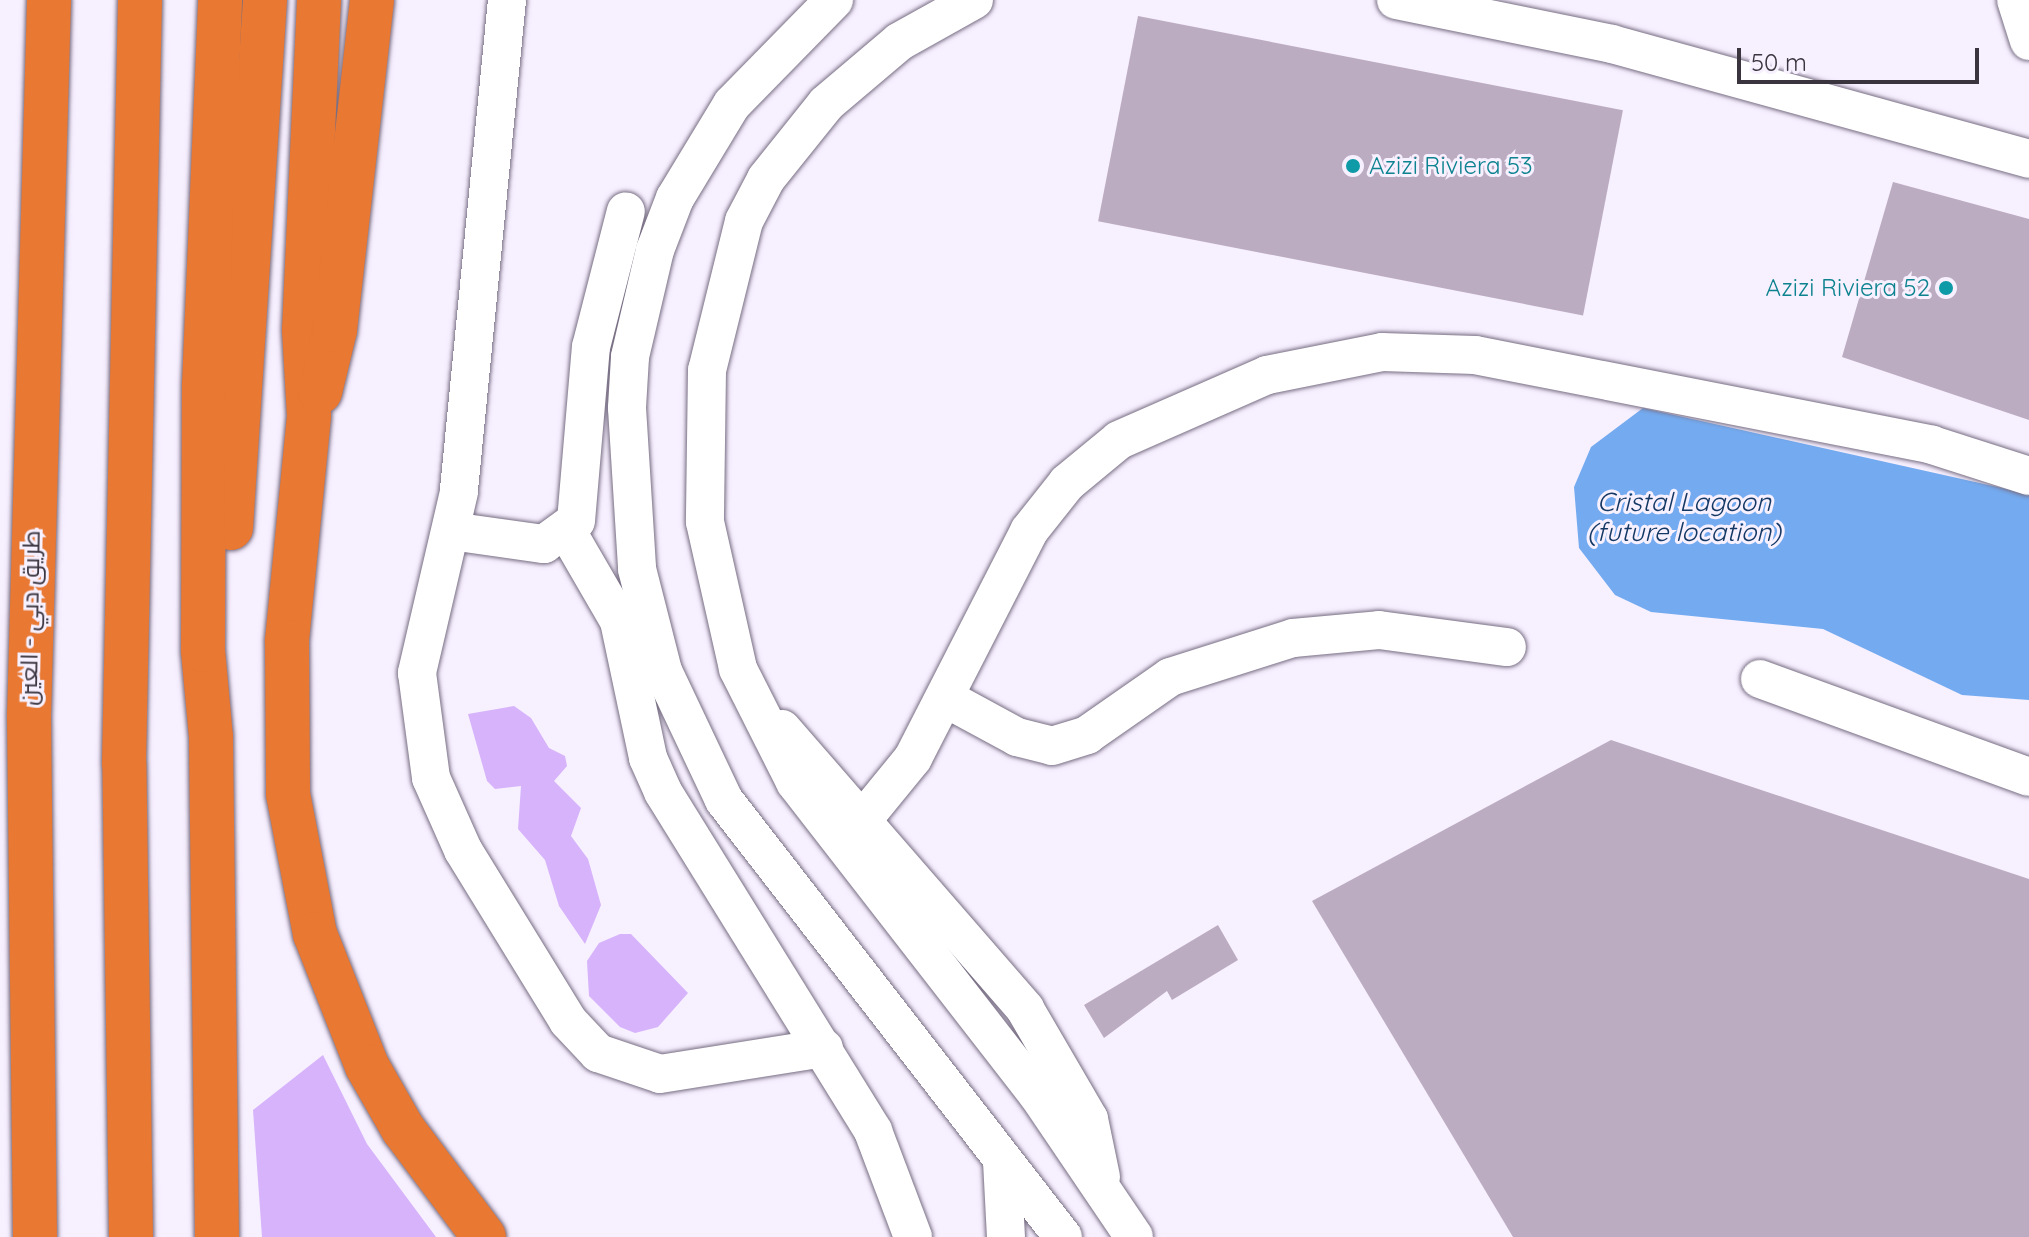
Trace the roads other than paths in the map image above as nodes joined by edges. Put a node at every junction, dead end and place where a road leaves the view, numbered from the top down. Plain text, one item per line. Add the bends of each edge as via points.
1 (49, 0) edge
2 (140, 0) edge
3 (220, 0) edge
4 (265, 0) edge
5 (319, 0) edge
6 (372, 0) edge
7 (507, 0) edge
8 (834, 0) edge
9 (974, 0) edge
10 (1396, 0) edge
11 (2016, 0) edge
12 (2029, 41) edge
13 (2029, 159) edge
14 (626, 211) dead end
15 (309, 416) junction
16 (2029, 476) edge
17 (451, 531) junction
18 (568, 533) junction
19 (1507, 647) dead end
20 (1760, 679) dead end
21 (947, 699) junction
22 (754, 708) junction
23 (211, 737) junction
24 (2029, 777) edge
25 (860, 823) junction
26 (923, 900) junction
27 (932, 959) junction
28 (824, 1048) junction
29 (1001, 1159) junction
30 (1101, 1188) junction
31 (35, 1237) edge
32 (131, 1237) edge
33 (217, 1237) edge
34 (484, 1237) edge
35 (913, 1237) edge
36 (1006, 1237) edge
37 (1063, 1237) edge
38 (1134, 1237) edge

1 - 31 highway, طريق دبي - العين via 29,716
2 - 32 highway via 125,717
3 - 23 highway via 204,385 203,650
4 - 23 highway via 224,689
5 - 15 highway via 304,330
6 - 15 highway via 332,352
7 - 17 street
8 - 29 street via 732,104 675,198 655,250 628,396 637,569 663,671 724,800
9 - 22 street via 899,42 826,104 766,179 728,270 707,370 702,471 713,573
10 - 13 street via 1612,44
11 - 12 street
14 - 18 street via 591,347 579,508
15 - 34 highway via 284,723 299,865 315,934 367,1066 403,1129
16 - 21 street via 1932,445 1475,355 1382,352 1324,361 1212,395 1089,462 1029,531
17 - 18 street via 544,544
17 - 28 street via 420,639 422,740 445,815 568,1021 598,1053 660,1074
18 - 28 street via 619,621 648,758 663,792
19 - 21 street via 1393,631 1293,638 1170,677 1087,735 1052,746 1017,737
20 - 24 street
21 - 25 street via 898,782
22 - 25 street via 795,740
22 - 27 street via 816,812
23 - 33 highway
25 - 26 street
26 - 27 street
26 - 30 street via 998,976 1053,1050 1089,1119
27 - 30 street
28 - 35 street via 888,1160
29 - 36 street via 1010,1200
29 - 37 street
30 - 38 street

